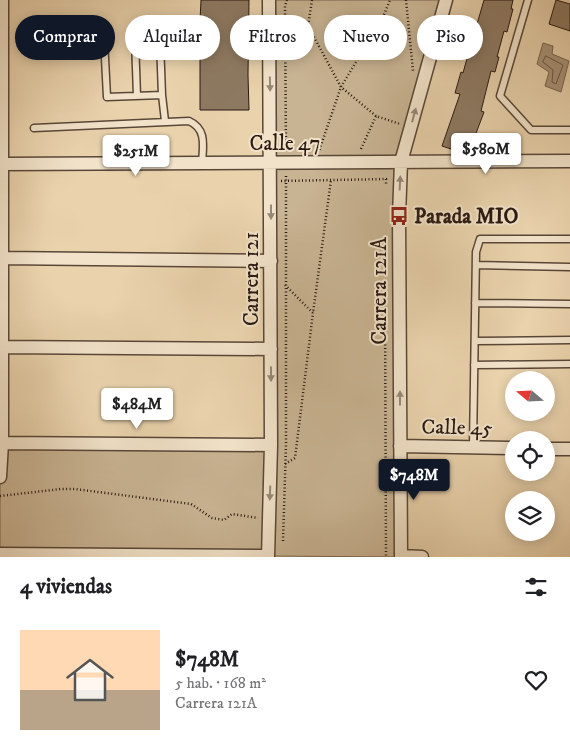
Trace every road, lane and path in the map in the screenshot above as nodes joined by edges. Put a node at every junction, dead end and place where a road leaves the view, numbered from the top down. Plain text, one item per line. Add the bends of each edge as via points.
1 (2, 0) edge
2 (270, 0) edge
3 (287, 0) edge
4 (312, 0) edge
5 (390, 0) edge
6 (406, 0) edge
7 (446, 0) edge
8 (528, 0) edge
9 (105, 60) edge
10 (136, 60) edge
11 (161, 60) edge
12 (414, 79) dead end
13 (341, 87) junction
14 (162, 95) junction
15 (137, 96) junction
16 (376, 116) junction
17 (165, 121) junction
18 (405, 126) dead end
19 (34, 128) dead end
20 (570, 130) edge
21 (318, 155) dead end
22 (358, 155) dead end
23 (570, 161) edge
24 (402, 162) junction
25 (202, 163) junction
26 (271, 163) junction
27 (286, 163) junction
28 (1, 164) edge
29 (331, 180) junction
30 (279, 181) dead end
31 (286, 181) junction
32 (386, 189) dead end
33 (570, 239) edge
34 (2, 258) junction
35 (270, 261) junction
36 (476, 265) junction
37 (570, 267) edge
38 (279, 278) dead end
39 (286, 285) junction
40 (385, 297) dead end
41 (475, 303) junction
42 (570, 304) edge
43 (313, 313) junction
44 (570, 340) edge
45 (475, 341) junction
46 (2, 347) junction
47 (271, 349) junction
48 (570, 364) edge
49 (474, 365) junction
50 (2, 444) junction
51 (271, 445) junction
52 (400, 446) junction
53 (472, 447) junction
54 (505, 448) edge
55 (555, 448) edge
56 (570, 449) edge
57 (286, 463) junction
58 (280, 466) dead end
59 (0, 477) edge
60 (0, 496) edge
61 (269, 519) junction
62 (282, 548) dead end
63 (0, 554) edge
64 (81, 556) edge
65 (175, 556) edge
66 (268, 557) edge
67 (386, 557) edge
68 (401, 557) edge
69 (422, 557) edge

1 - 28 street
2 -> 26 street, Carrera 121
3 - 27 path
4 - 13 path via 308,26
5 - 13 path
6 - 12 path
24 -> 7 street, Carrera 121A
8 - 20 lane via 500,96 531,130
9 - 15 lane via 106,97
10 - 15 lane
11 - 14 lane
13 - 16 path
13 - 21 path
14 - 15 lane
14 - 17 lane
16 - 18 path
16 - 22 path
17 - 19 lane
17 - 25 lane via 197,124 201,130
23 - 24 street, Calle 47
24 - 27 street, Calle 47
52 -> 24 street, Carrera 121A via 398,216
25 - 26 street, Calle 47
25 - 28 street, Calle 47
26 - 27 street, Calle 47
26 -> 35 street, Carrera 121
27 - 31 path
28 - 34 street
29 - 31 path
29 - 32 path via 386,179
29 - 43 path
30 - 31 path
31 - 39 path
33 - 36 lane via 480,239
34 - 35 street
34 - 46 street
35 - 47 street, Carrera 121
36 - 37 lane
36 - 41 lane
38 - 39 path
39 - 43 path
39 - 57 path
40 - 67 path
41 - 42 lane
41 - 45 lane
43 - 57 path via 295,458
44 - 45 lane
45 - 49 lane
46 - 47 street
46 - 50 street
47 -> 51 street, Carrera 121
48 - 49 lane
49 - 53 lane
50 - 51 street
50 - 59 street
51 -> 61 street, Carrera 121
52 - 53 street, Calle 45
52 - 68 street, Carrera 121A
53 - 54 street, Calle 45
55 - 56 street
57 - 58 path
57 - 62 path
60 - 61 path via 75,489 191,504 212,518 224,520 232,514
61 - 66 street, Carrera 121
63 - 64 street
64 - 65 street
65 - 66 street
68 - 69 street

